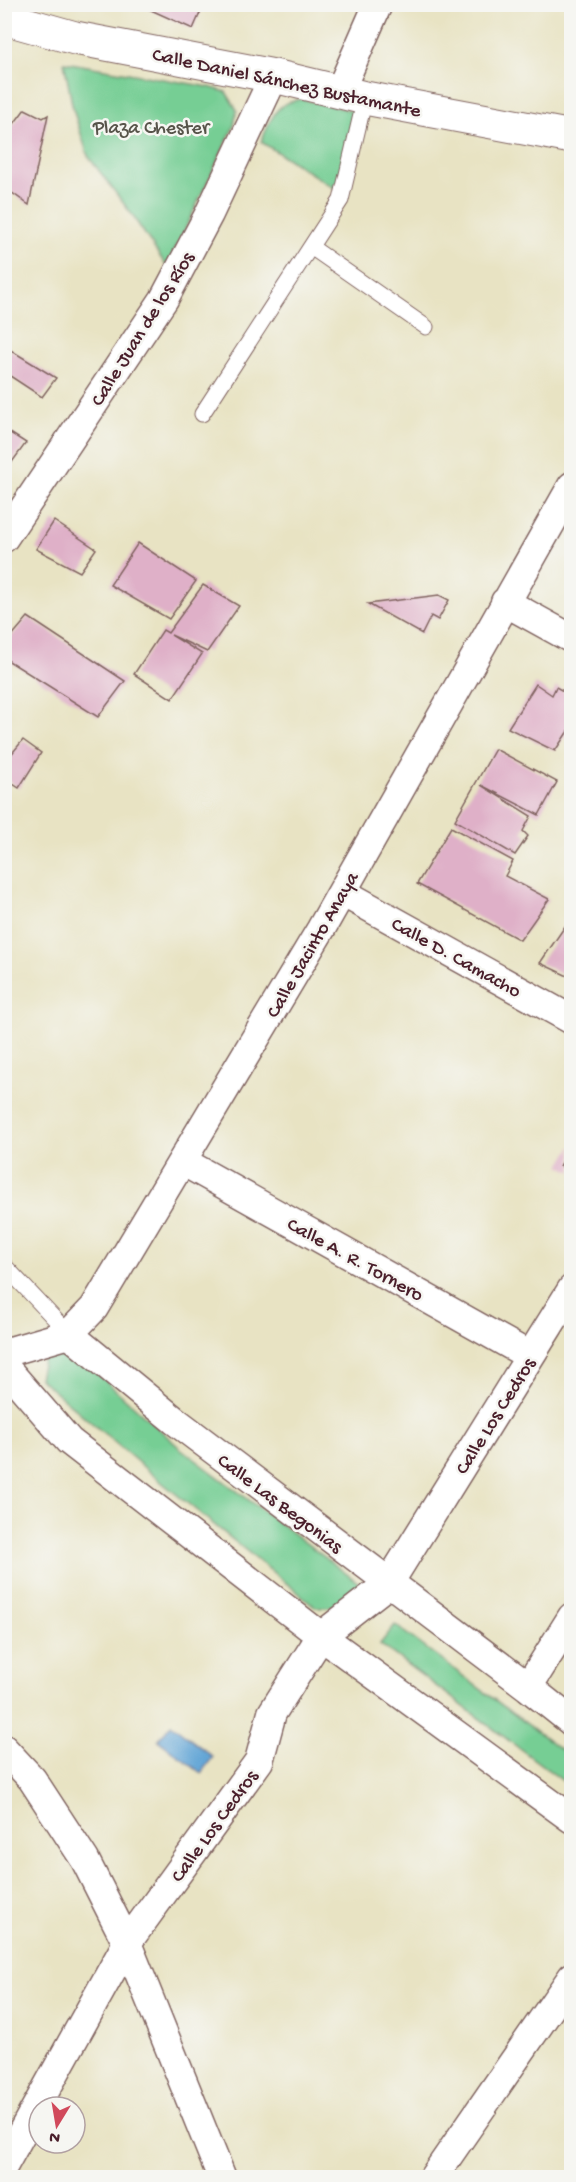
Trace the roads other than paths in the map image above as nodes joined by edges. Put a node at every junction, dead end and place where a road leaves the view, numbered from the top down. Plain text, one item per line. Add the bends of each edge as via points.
1 (378, 4) edge
2 (4, 18) edge
3 (274, 76) junction
4 (352, 96) junction
5 (572, 137) edge
6 (311, 247) junction
7 (426, 327) dead end
8 (202, 414) dead end
9 (572, 486) edge
10 (4, 538) edge
11 (505, 602) junction
12 (572, 639) edge
13 (342, 892) junction
14 (572, 1020) edge
15 (182, 1161) junction
16 (4, 1265) edge
17 (572, 1289) edge
18 (69, 1334) junction
19 (4, 1353) edge
20 (531, 1356) junction
21 (4, 1366) edge
22 (389, 1583) junction
23 (572, 1617) edge
24 (321, 1636) junction
25 (528, 1687) junction
26 (572, 1722) edge
27 (4, 1749) edge
28 (572, 1819) edge
29 (127, 1943) junction
30 (572, 1977) edge
31 (4, 2165) edge
32 (222, 2178) edge
33 (433, 2178) edge

1 - 4 street
2 - 3 street, Calle Daniel Sánchez Bustamante via 75,38
3 - 4 street, Calle Daniel Sánchez Bustamante
3 - 10 street, Calle Juan de los Ríos via 164,299
4 - 5 street, Calle Daniel Sánchez Bustamante
4 - 6 lane via 341,200
6 - 7 lane
6 - 8 lane
9 - 11 street, Calle Jacinto Anaya
11 - 12 street
11 - 13 street, Calle Jacinto Anaya
13 - 14 street, Calle D. Camacho
13 - 15 street, Calle Jacinto Anaya
15 - 18 street, Calle Jacinto Anaya via 94,1308
15 - 20 street, Calle A. R. Tornero
16 - 18 lane, Calle Las Begonias
17 - 20 street, Calle Los Cedros
18 - 19 street, Calle Jacinto Anaya
18 - 22 street, Calle Las Begonias via 174,1420
20 - 22 street, Calle Los Cedros
21 - 24 street via 69,1441
22 - 24 street, Calle Los Cedros
22 - 25 street, Calle Las Begonias
23 - 25 street
24 - 28 street
24 - 29 street, Calle Los Cedros via 272,1713 259,1761
25 - 26 street, Calle Las Begonias
27 - 29 street via 32,1779 85,1860
29 - 31 street, Calle Los Cedros
29 - 32 street
30 - 33 street

